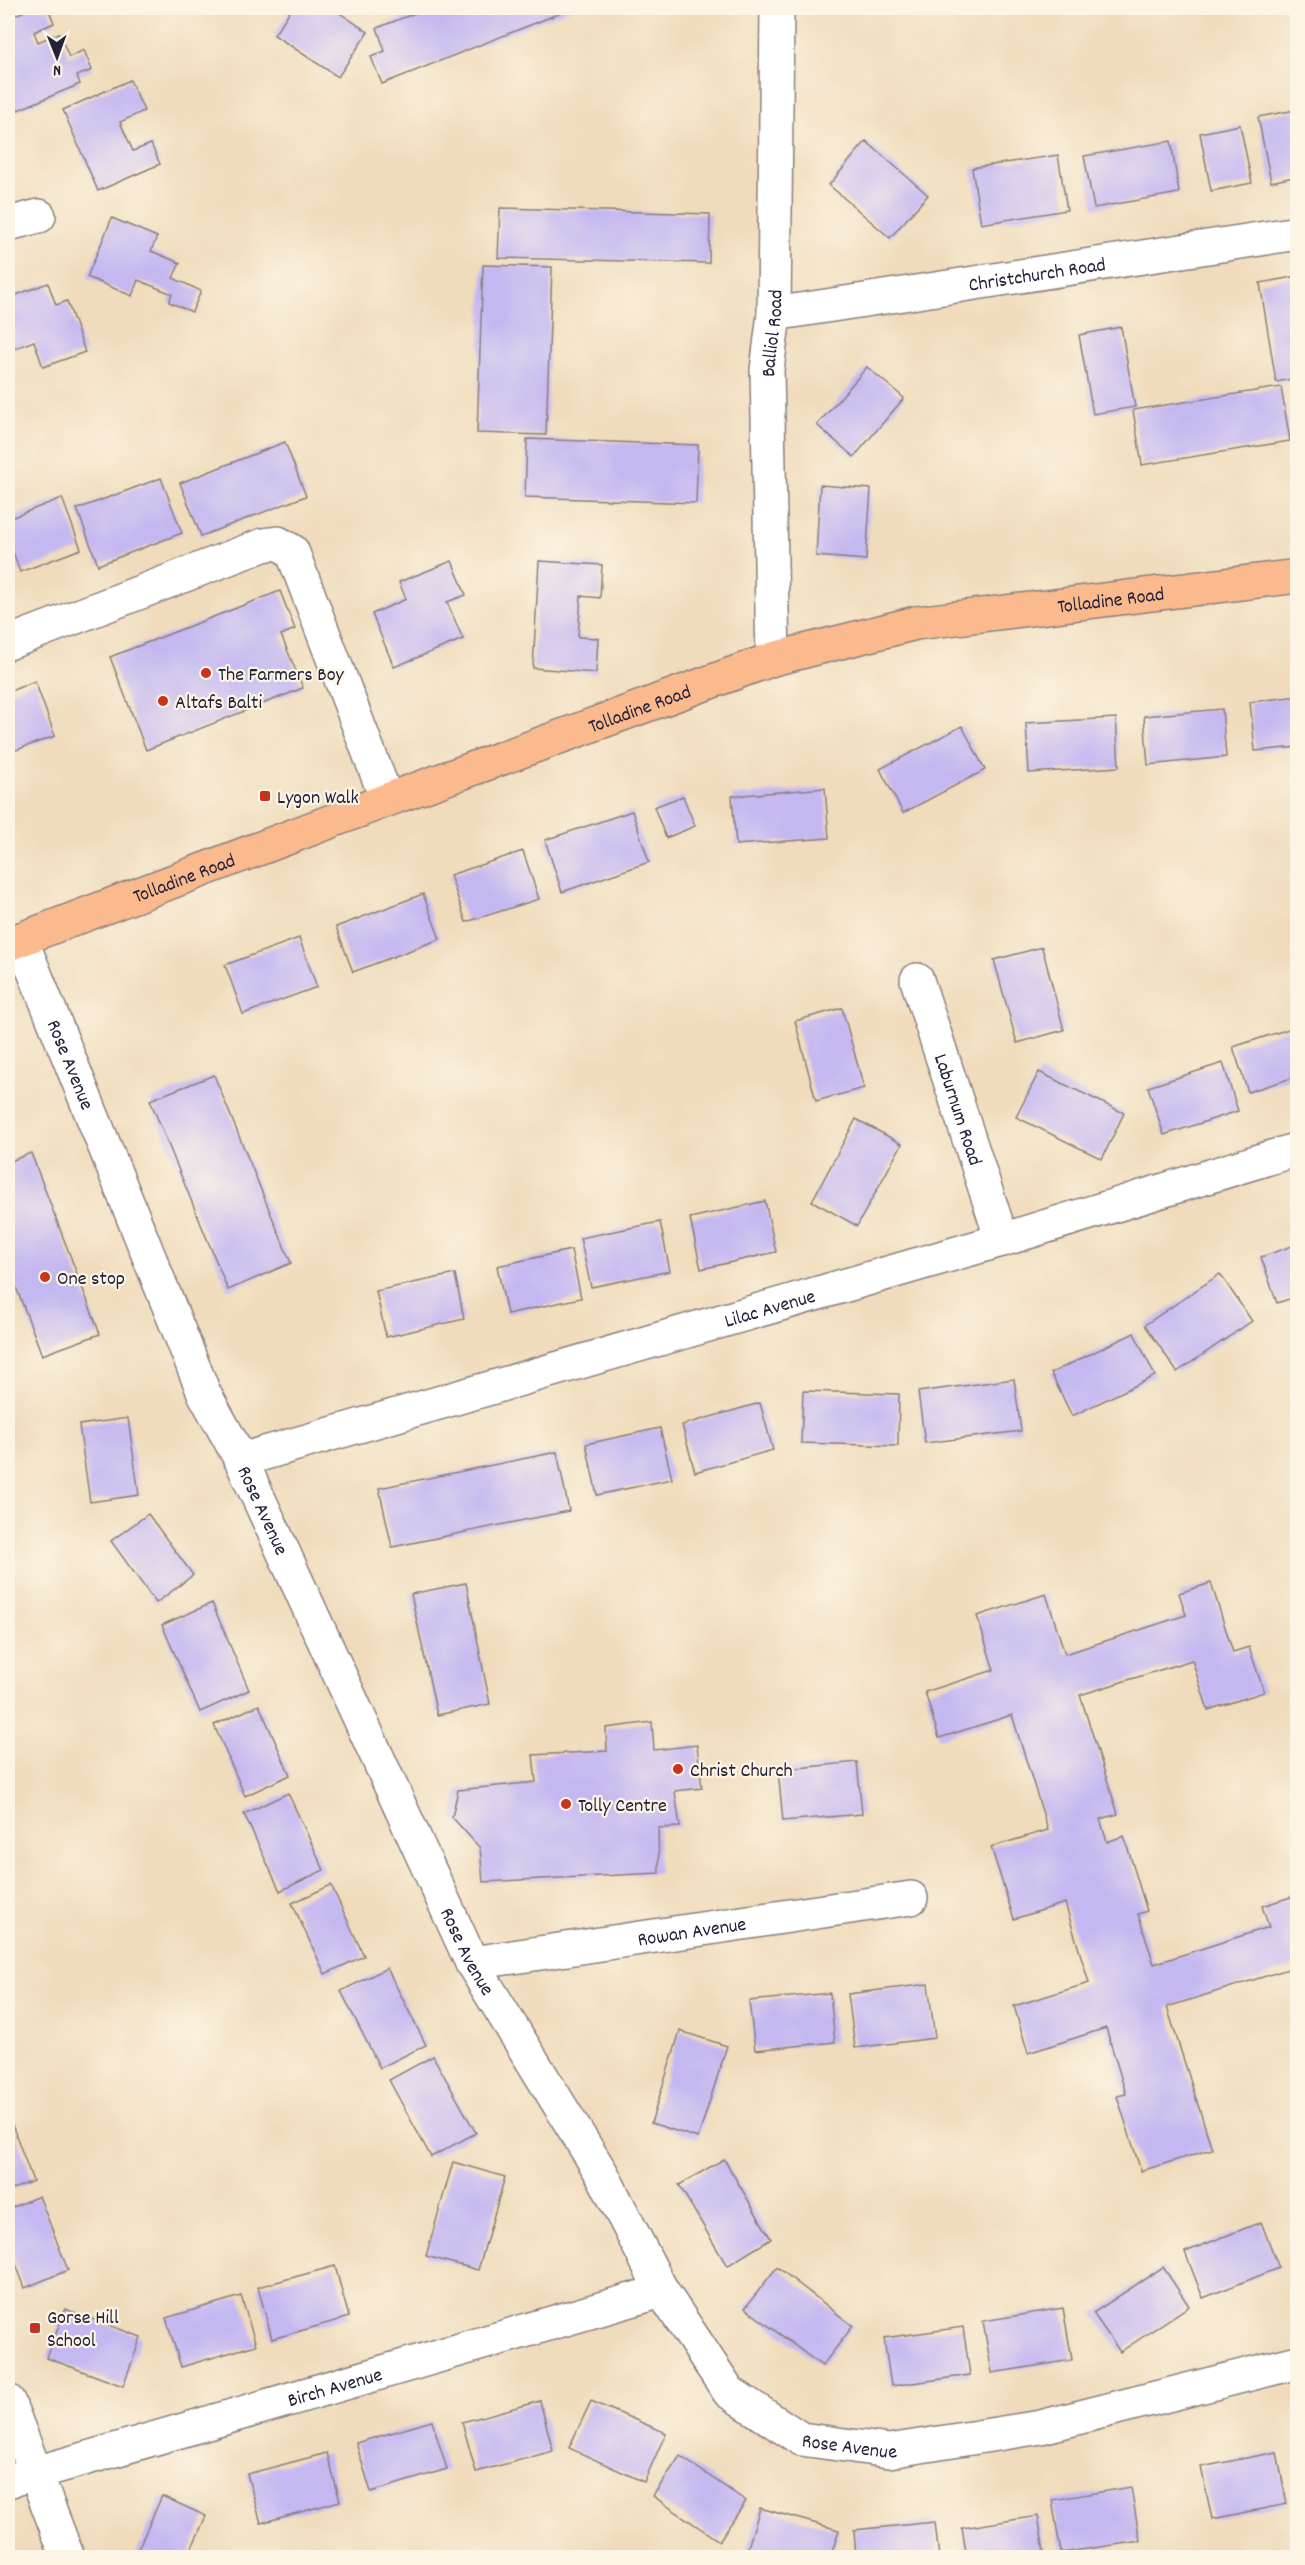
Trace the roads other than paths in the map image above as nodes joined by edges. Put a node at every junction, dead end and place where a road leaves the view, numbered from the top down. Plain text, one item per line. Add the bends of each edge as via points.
1 (777, 8) edge
2 (39, 216) dead end
3 (8, 224) edge
4 (1298, 233) edge
5 (774, 314) junction
6 (1298, 576) edge
7 (8, 643) edge
8 (773, 659) junction
9 (387, 800) junction
10 (14, 941) edge
11 (917, 980) dead end
12 (1298, 1149) edge
13 (1002, 1240) junction
14 (241, 1460) junction
15 (911, 1898) dead end
16 (472, 1963) junction
17 (662, 2291) junction
18 (1298, 2362) edge
19 (8, 2401) edge
20 (21, 2476) edge
21 (68, 2558) edge

1 - 5 street, Balliol Road
2 - 3 street
4 - 5 street, Christchurch Road
5 - 8 street, Balliol Road via 767,370
6 - 8 main road, Tolladine Road via 916,623
7 - 9 street via 262,544 278,543 292,551
8 - 9 main road, Tolladine Road
9 - 10 main road, Tolladine Road
10 - 14 street, Rose Avenue via 204,1393
11 - 13 street, Laburnum Road
12 - 13 street, Lilac Avenue
13 - 14 street, Lilac Avenue
14 - 16 street, Rose Avenue
15 - 16 street, Rowan Avenue
16 - 17 street, Rose Avenue via 602,2174
17 - 18 street, Rose Avenue via 729,2392 801,2439 889,2451 1041,2427
17 - 20 street, Birch Avenue
19 - 20 street
20 - 21 street

